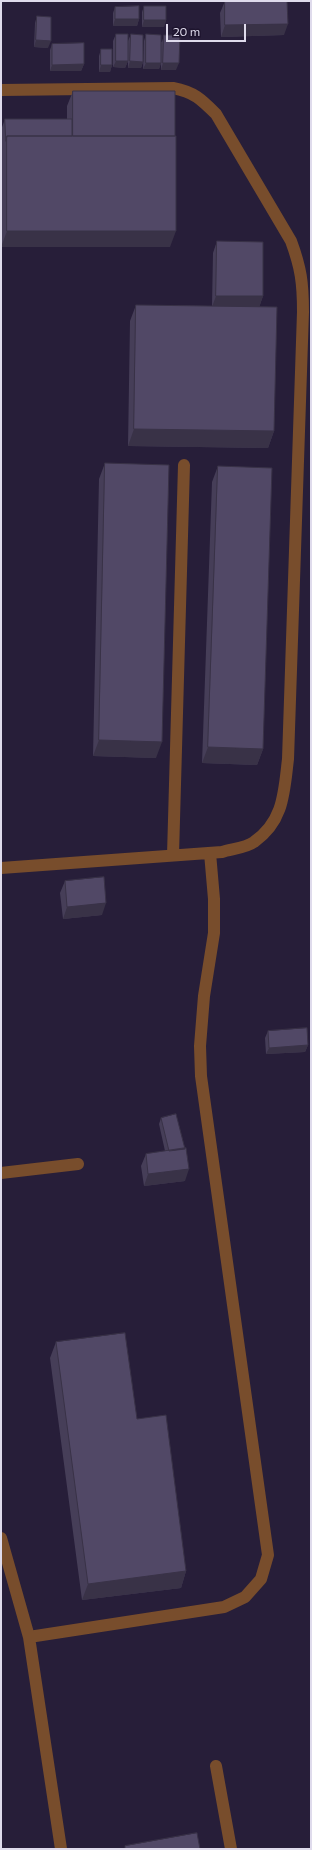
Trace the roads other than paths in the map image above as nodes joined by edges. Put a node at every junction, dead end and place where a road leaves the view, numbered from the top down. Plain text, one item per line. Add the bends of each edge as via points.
1 (1, 90) edge
2 (184, 465) dead end
3 (210, 853) junction
4 (173, 855) junction
5 (1, 868) edge
6 (78, 1164) dead end
7 (1, 1173) edge
8 (1, 1538) edge
9 (29, 1637) junction
10 (216, 1766) dead end
11 (61, 1849) edge
12 (231, 1849) edge

1 - 3 lane via 173,88 188,91 201,98 216,114 291,241 300,263 303,312 288,759 283,802 273,823 254,843
2 - 4 lane
3 - 4 lane
3 - 9 lane via 214,933 204,996 200,1046 201,1076 268,1555 261,1579 244,1597 224,1607
4 - 5 lane
6 - 7 lane
8 - 9 lane
9 - 11 lane
10 - 12 lane

